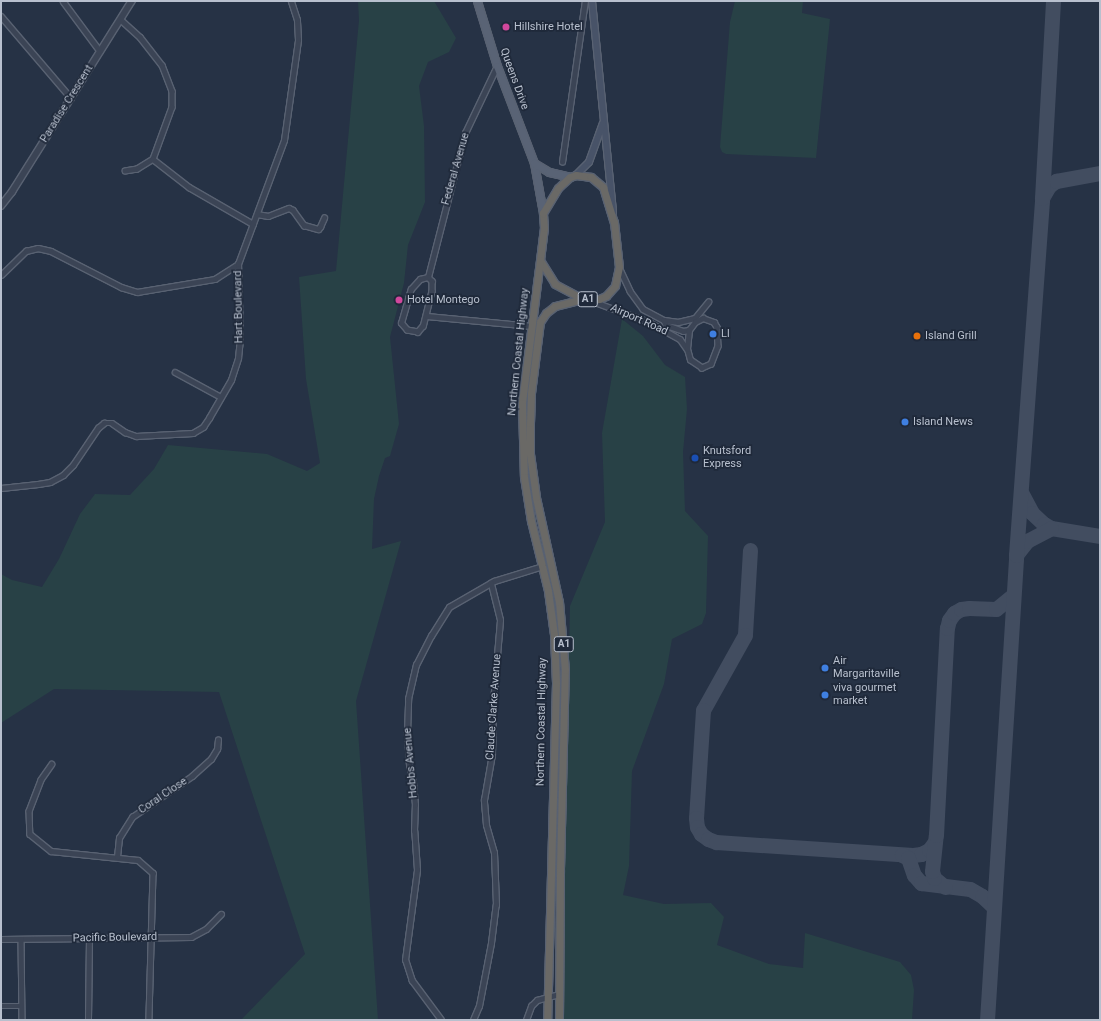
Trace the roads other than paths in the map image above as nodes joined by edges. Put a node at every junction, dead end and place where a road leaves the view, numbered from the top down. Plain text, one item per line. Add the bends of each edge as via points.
1 (62, 1) edge
2 (291, 1) edge
3 (477, 1) edge
4 (585, 1) edge
5 (592, 1) edge
6 (130, 2) edge
7 (1, 16) edge
8 (120, 19) junction
9 (100, 51) junction
10 (497, 66) junction
11 (71, 98) junction
12 (604, 119) junction
13 (153, 159) junction
14 (534, 162) junction
15 (562, 162) dead end
16 (125, 171) dead end
17 (573, 176) junction
18 (1, 206) edge
19 (543, 213) junction
20 (256, 214) junction
21 (324, 218) dead end
22 (614, 222) junction
23 (253, 224) junction
24 (540, 260) junction
25 (238, 264) junction
26 (619, 267) junction
27 (1, 275) edge
28 (428, 277) junction
29 (585, 299) junction
30 (708, 302) dead end
31 (427, 316) junction
32 (664, 320) junction
33 (532, 326) junction
34 (689, 330) junction
35 (687, 349) junction
36 (176, 372) dead end
37 (221, 397) junction
38 (1, 488) edge
39 (543, 566) junction
40 (491, 582) junction
41 (218, 740) dead end
42 (52, 764) dead end
43 (117, 857) junction
44 (221, 914) dead end
45 (151, 937) junction
46 (89, 938) junction
47 (1, 939) edge
48 (21, 939) junction
49 (559, 994) junction
50 (548, 996) junction
51 (1, 1006) edge
52 (22, 1006) junction
53 (22, 1020) edge
54 (88, 1020) edge
55 (149, 1020) edge
56 (441, 1020) edge
57 (473, 1020) edge
58 (526, 1020) edge
59 (547, 1020) edge
60 (558, 1020) edge

1 - 9 street
2 - 20 street, Hart Boulevard via 297,20 298,40 284,140
3 - 10 main road, Queens Drive / A1
4 - 15 street
5 - 12 main road
6 - 8 street, Paradise Crescent
7 - 11 street
8 - 9 street, Paradise Crescent
8 - 13 street via 140,36 162,66 172,91 172,107
9 - 11 street, Paradise Crescent
10 - 14 main road, Queens Drive / A1
10 - 28 street, Federal Avenue via 465,133
11 - 18 street, Paradise Crescent
12 - 17 main road via 589,162
12 - 22 main road
13 - 16 street via 137,170
13 - 23 street via 189,187
14 - 17 main road, A1 via 549,172
14 - 19 main road, Queens Drive / A1
17 - 19 highway via 558,188
17 - 22 highway, A1 via 591,177 603,187
19 - 24 highway, A1
20 - 21 street via 268,216 289,208 304,225 318,229
20 - 23 street, Hart Boulevard
22 - 26 highway, A1
23 - 25 street, Hart Boulevard
24 - 29 highway, A1 via 555,284
24 - 33 highway, Northern Coastal Highway / A1
25 - 27 street via 215,278 137,292 121,287 51,251 38,248 26,251
25 - 37 street, Hart Boulevard via 239,349 235,369
26 - 29 highway, A1 via 615,286 606,296
26 - 32 street, Airport Road via 630,291 643,309
28 - 31 street via 432,282 432,291
28 - 31 street via 420,279 411,289 401,323 407,330 418,332
29 - 35 street, Airport Road via 649,322 680,339
29 - 49 highway, Northern Coastal Highway / A1 via 555,306 540,322 531,393 530,454 536,497 560,602 565,670
30 - 32 street, Airport Road via 695,318 678,322
31 - 33 street
32 - 34 street, Airport Road via 666,325 672,328
33 - 39 highway, Northern Coastal Highway / A1 via 522,403 524,477 531,521
34 - 35 street
34 - 35 street, Airport Road via 700,320 710,319 717,327 718,346 711,364 702,368 690,360
36 - 37 street
37 - 38 street, Hart Boulevard via 210,418 198,431 136,436 112,423 104,423 63,475 50,482
39 - 40 street, Hobbs Avenue
39 - 50 highway, Northern Coastal Highway / A1 via 554,635 556,683
40 - 56 street, Hobbs Avenue via 449,607 416,665 408,699 407,733 415,805 417,870 404,960 412,981
40 - 57 street, Claude Clarke Avenue via 500,620 493,702 492,754 484,800 486,825 494,853 496,905 479,1006
41 - 43 street, Coral Close via 217,749 211,759 192,776 132,816 119,838
42 - 43 street via 41,780 29,811 30,834 51,852
43 - 45 street via 138,860 153,874
44 - 45 street, Pacific Boulevard via 206,929 192,936
45 - 46 street, Pacific Boulevard
45 - 55 street
46 - 48 street, Pacific Boulevard
46 - 54 street
47 - 48 street, Pacific Boulevard
48 - 52 street
49 - 50 street
49 - 60 highway, Northern Coastal Highway / A1
50 - 58 street via 537,1000 531,1006
50 - 59 highway, Northern Coastal Highway / A1
51 - 52 street
52 - 53 street

